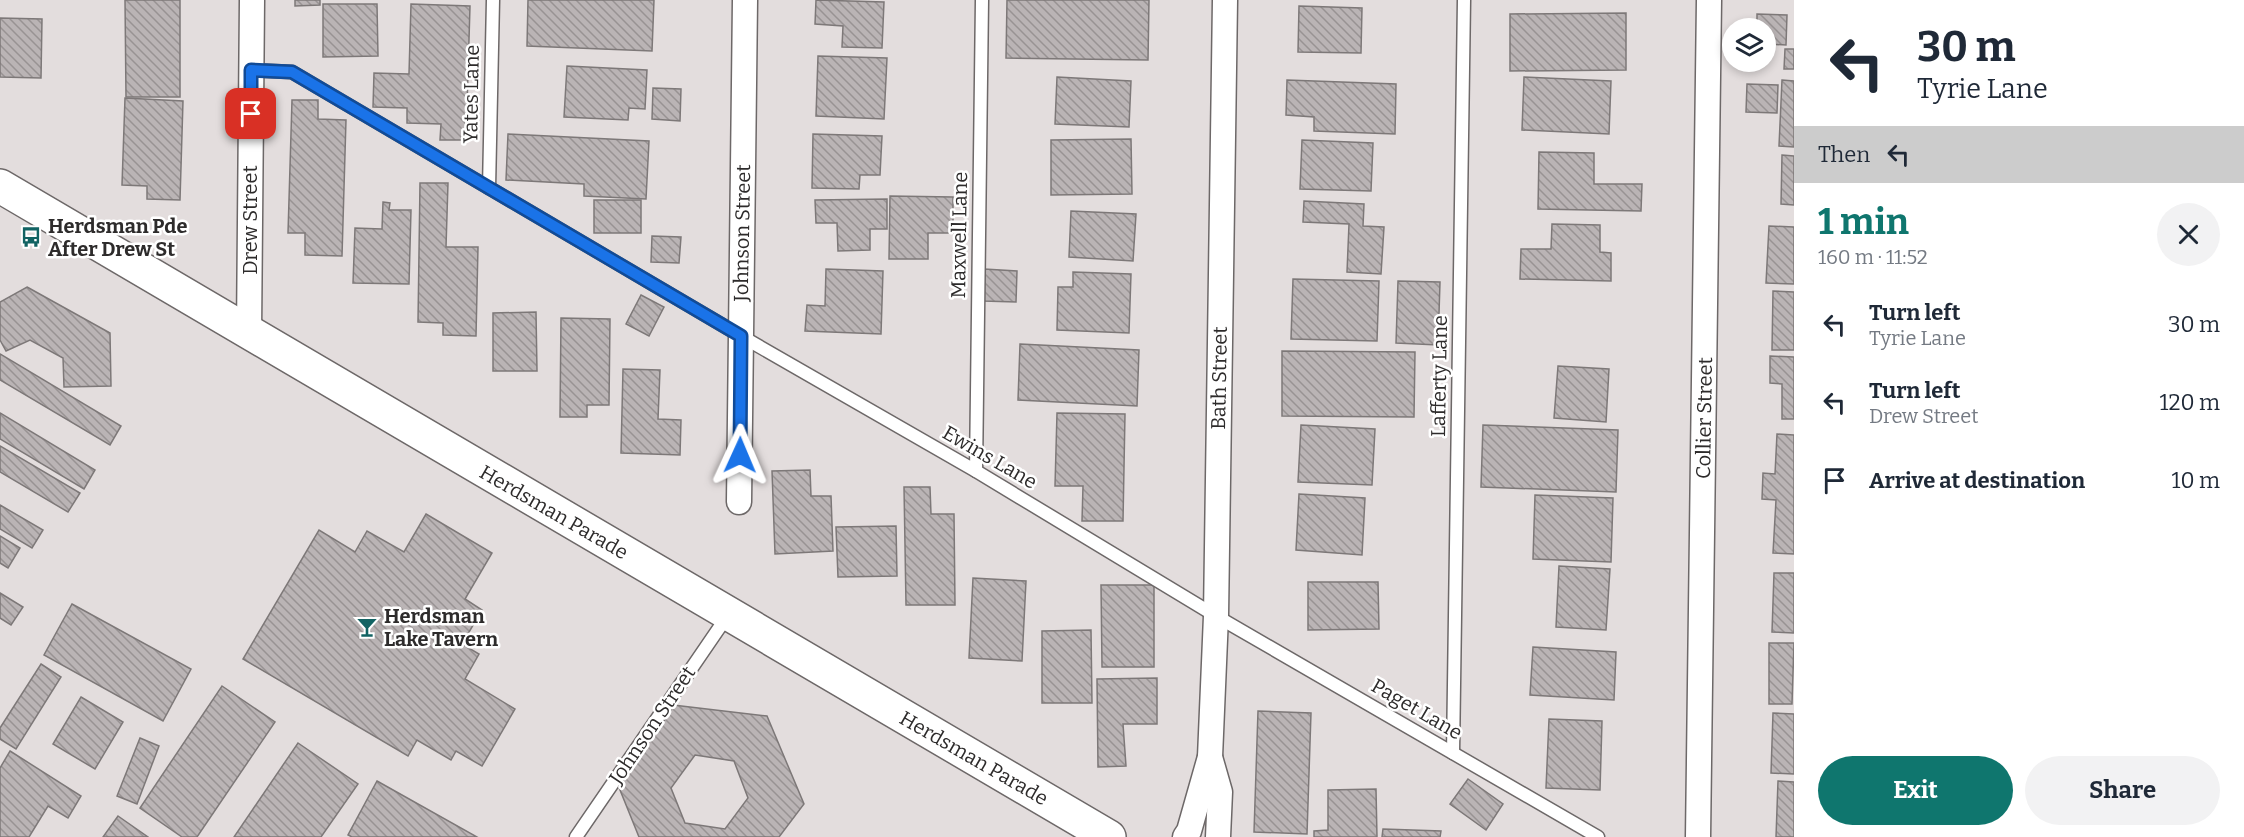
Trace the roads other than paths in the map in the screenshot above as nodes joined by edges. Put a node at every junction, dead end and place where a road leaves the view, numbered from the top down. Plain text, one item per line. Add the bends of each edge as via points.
1 (252, 0) edge
2 (492, 0) edge
3 (745, 0) edge
4 (982, 0) edge
5 (1225, 0) edge
6 (1464, 0) edge
7 (1709, 0) edge
8 (251, 70) junction
9 (0, 186) edge
10 (489, 188) junction
11 (249, 333) junction
12 (741, 336) junction
13 (976, 471) junction
14 (740, 502) dead end
15 (729, 614) junction
16 (1216, 615) junction
17 (1454, 753) junction
18 (1210, 757) junction
19 (576, 837) edge
20 (1109, 837) edge
21 (1185, 837) edge
22 (1218, 837) edge
23 (1598, 837) edge
24 (1698, 837) edge

1 - 8 street, Drew Street
2 - 10 lane, Yates Lane
3 - 12 street, Johnson Street
4 - 13 lane, Maxwell Lane
5 - 16 street, Bath Street
6 - 17 lane, Lafferty Lane
7 - 24 street, Collier Street
8 - 10 lane, Ewins Lane via 292,72
8 - 11 street, Drew Street
9 - 11 main road, Herdsman Parade
10 - 12 lane, Ewins Lane
11 - 15 main road, Herdsman Parade
12 - 13 lane, Ewins Lane
12 - 14 street, Johnson Street
13 - 16 lane, Ewins Lane
15 - 19 lane, Johnson Street
15 - 20 main road, Herdsman Parade
16 - 17 lane, Paget Lane
16 - 18 street, Bath Street
17 - 23 lane, Paget Lane
18 - 21 street, Bath Street
18 - 22 street, Bath Street via 1220,792

